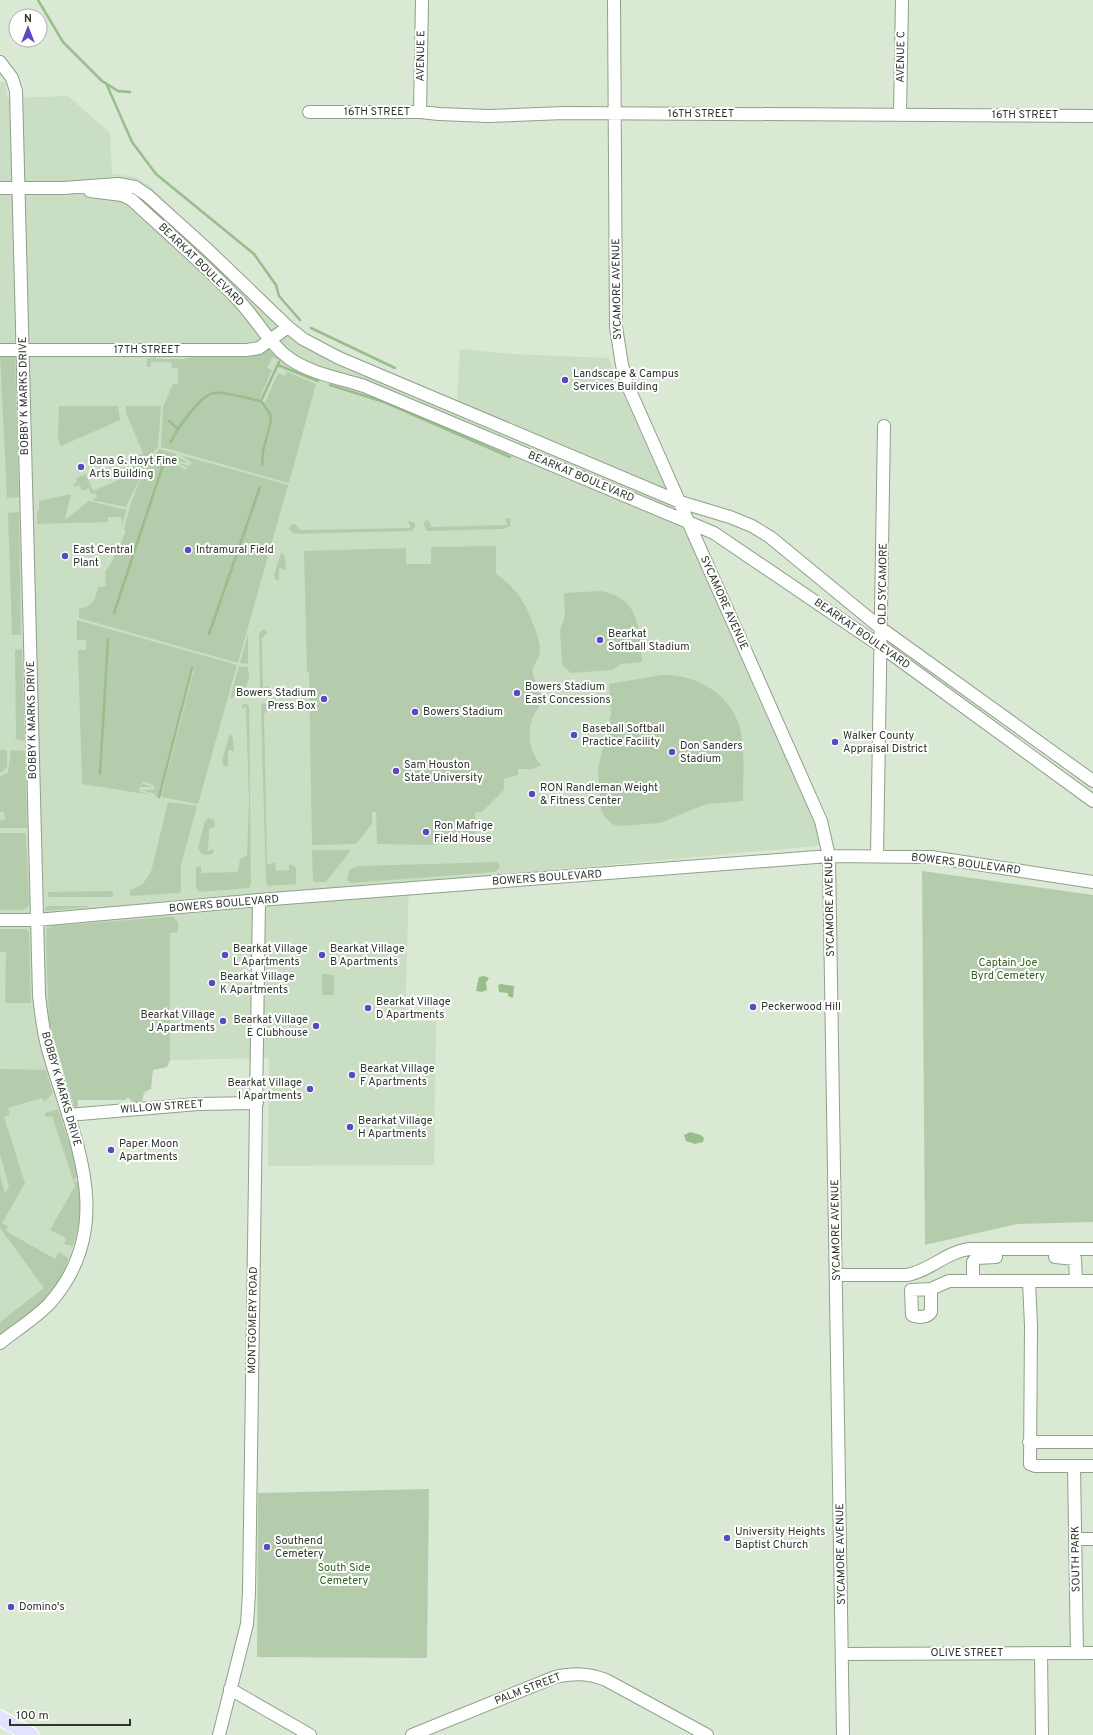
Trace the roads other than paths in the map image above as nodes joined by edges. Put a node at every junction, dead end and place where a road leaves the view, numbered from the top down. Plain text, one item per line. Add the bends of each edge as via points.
1 (422, 0) edge
2 (614, 0) edge
3 (902, 0) edge
4 (0, 62) edge
5 (309, 112) dead end
6 (420, 112) junction
7 (615, 114) junction
8 (900, 114) junction
9 (1093, 116) edge
10 (0, 188) edge
11 (19, 188) junction
12 (64, 188) junction
13 (288, 328) junction
14 (270, 340) junction
15 (0, 350) edge
16 (23, 350) junction
17 (884, 426) dead end
18 (680, 502) junction
19 (688, 522) junction
20 (882, 629) junction
21 (882, 646) junction
22 (1093, 781) edge
23 (1093, 800) edge
24 (829, 856) junction
25 (877, 856) junction
26 (1093, 882) edge
27 (259, 900) junction
28 (0, 920) edge
29 (37, 920) junction
30 (256, 1103) junction
31 (68, 1115) junction
32 (1093, 1249) edge
33 (836, 1276) junction
34 (973, 1281) junction
35 (1029, 1281) junction
36 (1076, 1281) junction
37 (1093, 1281) edge
38 (930, 1289) dead end
39 (0, 1343) edge
40 (1029, 1442) junction
41 (1093, 1442) edge
42 (1074, 1466) junction
43 (1093, 1466) edge
44 (1076, 1539) junction
45 (1093, 1539) edge
46 (1041, 1653) junction
47 (1076, 1653) junction
48 (1093, 1653) edge
49 (842, 1654) junction
50 (230, 1689) junction
51 (0, 1718) edge
52 (31, 1735) edge
53 (219, 1735) edge
54 (310, 1735) edge
55 (412, 1735) edge
56 (707, 1735) edge
57 (843, 1735) edge
58 (1042, 1735) edge

1 - 6 street, AVENUE E
2 - 7 street, SYCAMORE AVENUE
3 - 8 street, AVENUE C
4 - 11 street, BOBBY K MARKS DRIVE via 12,78 16,91
5 - 6 street, 16TH STREET
6 - 7 street, 16TH STREET via 488,116
7 - 8 street, 16TH STREET
7 - 18 street, SYCAMORE AVENUE via 618,347 627,384
8 - 9 street, 16TH STREET
10 - 11 street, BEARKAT BOULEVARD
11 - 12 street, BEARKAT BOULEVARD
11 - 16 street, BOBBY K MARKS DRIVE
12 - 13 street, BEARKAT BOULEVARD via 118,184 135,188 147,195
12 - 14 street, BEARKAT BOULEVARD via 122,195 132,200 241,302
13 - 14 street, 17TH STREET
13 - 18 street, BEARKAT BOULEVARD via 339,358
14 - 16 street, 17TH STREET via 259,348 246,350
14 - 19 street, BEARKAT BOULEVARD via 290,359 303,367 364,386
15 - 16 street, 17TH STREET
16 - 29 street, BOBBY K MARKS DRIVE
17 - 20 street, OLD SYCAMORE
18 - 19 street, SYCAMORE AVENUE
18 - 20 street, BEARKAT BOULEVARD via 730,517 764,533
19 - 21 street, BEARKAT BOULEVARD via 736,546
19 - 24 street, SYCAMORE AVENUE via 821,821
20 - 21 street, OLD SYCAMORE
20 - 22 street, BEARKAT BOULEVARD
21 - 23 street, BEARKAT BOULEVARD
21 - 25 street, OLD SYCAMORE
24 - 25 street, BOWERS BOULEVARD
24 - 27 street, BOWERS BOULEVARD
24 - 33 street, SYCAMORE AVENUE
25 - 26 street, BOWERS BOULEVARD via 946,859
27 - 29 street, BOWERS BOULEVARD
27 - 30 street, MONTGOMERY ROAD
28 - 29 street, BOWERS BOULEVARD
29 - 31 street, BOBBY K MARKS DRIVE via 42,1022
30 - 31 street, WILLOW STREET via 198,1104
30 - 50 street, MONTGOMERY ROAD via 249,1593 247,1624
31 - 39 street, BOBBY K MARKS DRIVE via 86,1181 88,1204 80,1249 73,1269 49,1304
32 - 33 street via 969,1249 951,1254 917,1273
33 - 49 street, SYCAMORE AVENUE
34 - 35 street
34 - 36 street via 973,1262 980,1257 1070,1257 1075,1259 1076,1263
34 - 38 street via 949,1282
35 - 36 street
35 - 40 street
36 - 37 street
40 - 41 street
40 - 42 street via 1030,1464
42 - 43 street
42 - 44 street, SOUTH PARK
44 - 45 street
44 - 47 street, SOUTH PARK
46 - 47 street, OLIVE STREET
46 - 49 street, OLIVE STREET
46 - 58 street
47 - 48 street, OLIVE STREET
49 - 57 street, SYCAMORE AVENUE
50 - 53 street, MONTGOMERY ROAD
50 - 54 street
51 - 52 main road
55 - 56 street, PALM STREET via 555,1677 575,1673 594,1675 606,1680

